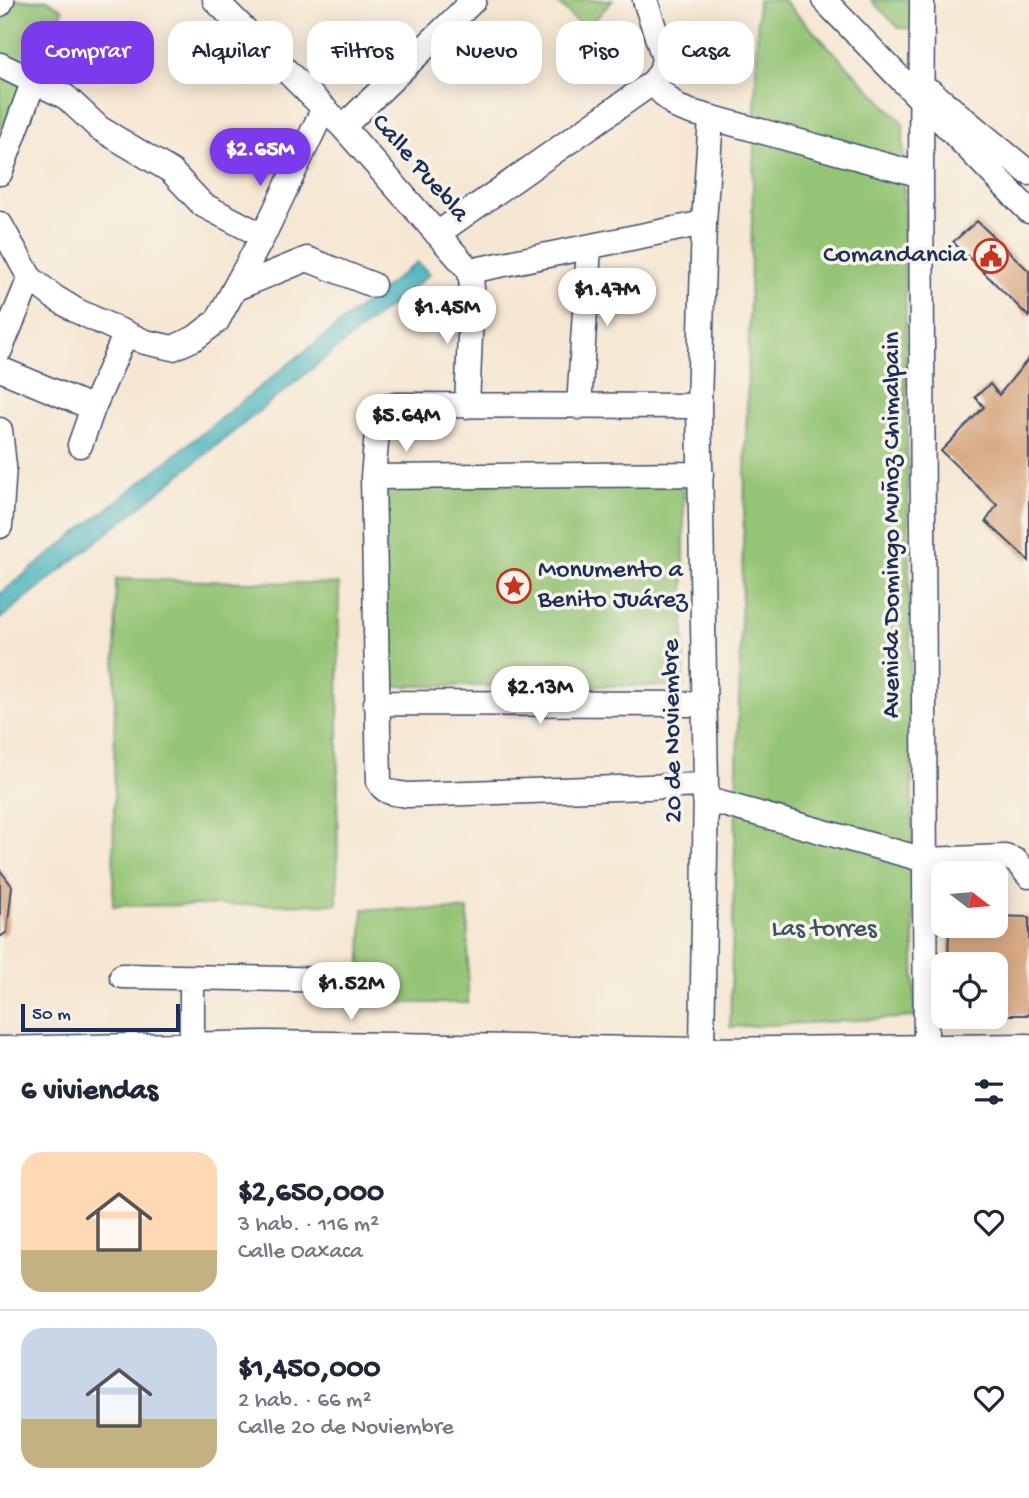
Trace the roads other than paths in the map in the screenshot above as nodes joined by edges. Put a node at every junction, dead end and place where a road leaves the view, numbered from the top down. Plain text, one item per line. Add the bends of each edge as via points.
1 (474, 0) edge
2 (646, 0) edge
3 (824, 0) edge
4 (922, 0) edge
5 (218, 1) edge
6 (0, 65) edge
7 (21, 74) edge
8 (657, 82) junction
9 (33, 84) edge
10 (42, 84) edge
11 (915, 88) junction
12 (324, 108) junction
13 (711, 118) junction
14 (343, 127) junction
15 (0, 173) edge
16 (1029, 173) edge
17 (920, 175) junction
18 (1026, 203) edge
19 (704, 223) junction
20 (0, 224) edge
21 (263, 236) junction
22 (589, 247) junction
23 (454, 253) junction
24 (30, 278) junction
25 (373, 285) dead end
26 (236, 288) junction
27 (126, 333) junction
28 (0, 350) edge
29 (0, 369) edge
30 (467, 406) junction
31 (699, 406) junction
32 (579, 407) junction
33 (93, 408) junction
34 (0, 430) edge
35 (80, 445) dead end
36 (701, 474) junction
37 (373, 477) junction
38 (0, 526) edge
39 (376, 703) junction
40 (704, 704) junction
41 (706, 792) junction
42 (925, 860) junction
43 (1029, 876) edge
44 (121, 976) dead end
45 (191, 978) junction
46 (342, 980) dead end
47 (191, 1046) junction
48 (1029, 1046) edge
49 (926, 1048) edge
50 (0, 1049) edge
51 (49, 1049) edge
52 (702, 1050) edge

1 - 14 street
2 - 8 street via 664,58
3 - 11 street
4 - 11 street, Avenida Domingo Muñoz Chimalpain
5 - 12 street, Calle Puebla
6 - 7 street
8 - 13 street via 677,107
8 - 23 street
9 - 15 street
10 - 21 street via 66,97 99,128 171,171 203,205
11 - 16 street
11 - 17 street, Avenida Domingo Muñoz Chimalpain
11 - 18 street
12 - 14 street, Calle Puebla
12 - 21 street
13 - 17 street
13 - 19 street, 20 de Noviembre
14 - 23 street, Calle Puebla
17 - 42 street, Avenida Domingo Muñoz Chimalpain
19 - 22 street
19 - 31 street, 20 de Noviembre
20 - 24 street
21 - 26 street
22 - 23 street
22 - 32 street
23 - 30 street via 472,288
24 - 27 street via 77,311
24 - 28 street
25 - 26 street via 307,259
26 - 27 street via 217,321 173,348
27 - 33 street
29 - 33 street
30 - 32 street
30 - 37 street via 385,407 379,421
31 - 32 street
31 - 36 street, 20 de Noviembre
33 - 35 street
34 - 38 street via 4,466
36 - 37 street
36 - 40 street, 20 de Noviembre
37 - 39 street
39 - 40 street
39 - 41 street via 379,782 392,793
40 - 41 street, 20 de Noviembre
41 - 42 street
41 - 52 street, 20 de Noviembre
42 - 43 street via 1005,857 1016,861
42 - 49 street, Avenida Domingo Muñoz Chimalpain
44 - 45 street
45 - 46 street
45 - 47 street
47 - 51 street
47 - 52 street via 266,1043
48 - 49 street
49 - 52 street
50 - 51 street

